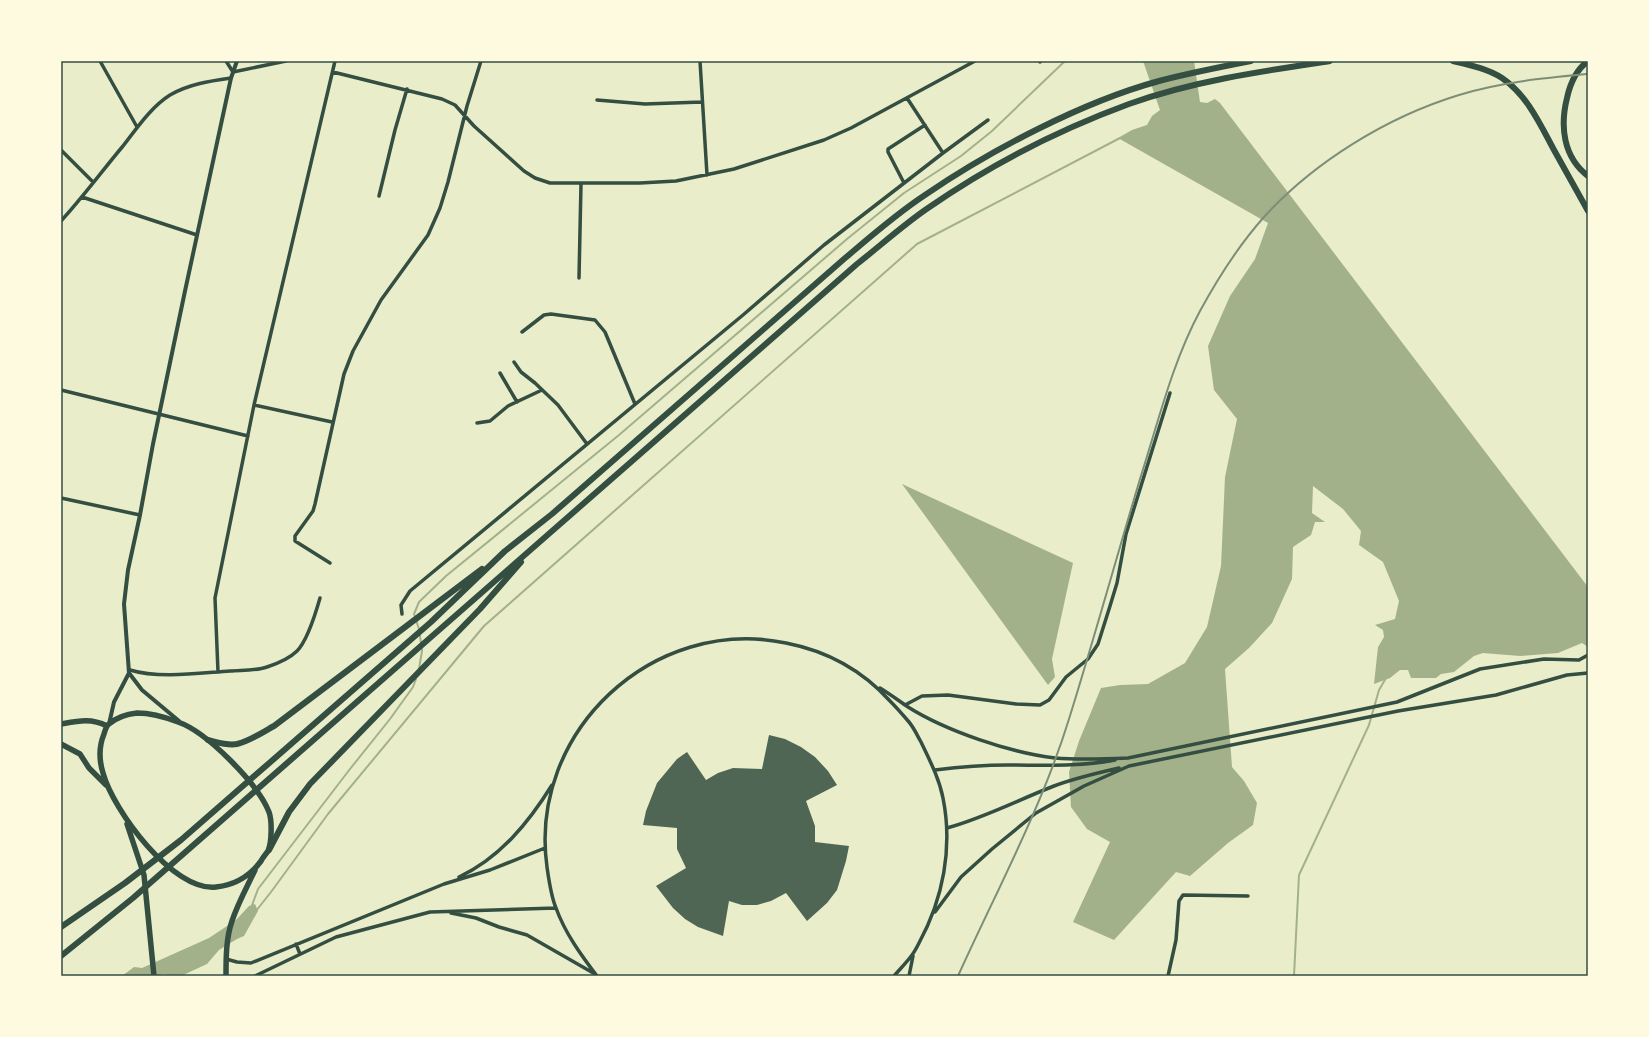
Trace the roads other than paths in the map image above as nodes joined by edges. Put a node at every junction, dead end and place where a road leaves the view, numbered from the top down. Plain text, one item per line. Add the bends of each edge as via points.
1 (100, 61) edge
2 (226, 61) edge
3 (237, 61) edge
4 (286, 61) edge
5 (335, 61) edge
6 (481, 61) edge
7 (700, 61) edge
8 (975, 61) edge
9 (1251, 61) edge
10 (1330, 61) edge
11 (1453, 61) edge
12 (1588, 61) edge
13 (233, 72) junction
14 (333, 72) junction
15 (231, 78) junction
16 (407, 89) junction
17 (907, 98) junction
18 (597, 100) dead end
19 (702, 102) junction
20 (464, 116) junction
21 (988, 120) dead end
22 (925, 126) junction
23 (138, 127) junction
24 (61, 150) edge
25 (943, 153) junction
26 (707, 174) junction
27 (1588, 176) edge
28 (93, 182) junction
29 (904, 183) junction
30 (580, 184) junction
31 (379, 196) dead end
32 (82, 198) junction
33 (1588, 211) edge
34 (61, 221) edge
35 (197, 235) junction
36 (579, 278) dead end
37 (522, 332) dead end
38 (514, 362) dead end
39 (500, 373) dead end
40 (61, 390) edge
41 (542, 390) junction
42 (1170, 393) dead end
43 (517, 402) junction
44 (635, 404) junction
45 (254, 405) junction
46 (160, 416) junction
47 (332, 422) junction
48 (477, 423) dead end
49 (248, 436) junction
50 (586, 444) junction
51 (61, 498) edge
52 (140, 515) junction
53 (534, 547) junction
54 (505, 551) junction
55 (330, 563) dead end
56 (320, 598) dead end
57 (402, 614) dead end
58 (1588, 655) edge
59 (130, 671) junction
60 (218, 672) junction
61 (1588, 672) edge
62 (876, 685) junction
63 (905, 705) junction
64 (180, 722) junction
65 (61, 724) edge
66 (108, 725) junction
67 (208, 740) junction
68 (61, 744) edge
69 (1128, 758) junction
70 (1128, 766) junction
71 (935, 770) junction
72 (554, 782) junction
73 (110, 788) junction
74 (123, 812) junction
75 (947, 828) junction
76 (545, 848) junction
77 (269, 850) junction
78 (257, 867) junction
79 (444, 884) junction
80 (1248, 896) dead end
81 (556, 908) junction
82 (444, 912) junction
83 (933, 915) junction
84 (61, 927) edge
85 (296, 944) junction
86 (300, 954) junction
87 (914, 954) junction
88 (61, 956) edge
89 (226, 959) junction
90 (154, 976) edge
91 (226, 976) edge
92 (255, 976) edge
93 (597, 976) edge
94 (894, 976) edge
95 (909, 976) edge
96 (1168, 976) edge

1 - 23 street
2 - 13 street
3 - 13 street
4 - 13 street
5 - 14 street
6 - 20 street
7 - 19 street
8 - 17 street
9 - 54 highway via 1158,82 1108,99 1020,139 925,195 886,223 552,514
10 - 53 highway via 1195,85 1130,104 1044,140 961,187 927,209 857,264
11 - 33 highway via 1487,70 1516,90 1538,120
12 - 27 highway via 1575,75 1569,88 1562,118 1563,134 1573,161
13 - 15 street
14 - 16 street
14 - 45 street
15 - 23 street via 198,83 169,96
15 - 35 street
16 - 20 street via 455,105
16 - 31 street
17 - 22 street
17 - 26 street via 824,140 734,169
18 - 19 street via 645,104
19 - 26 street
20 - 30 street via 535,178 550,183
20 - 47 street via 440,208 424,240 381,300 353,351 344,374
21 - 25 street
22 - 25 street
22 - 29 street via 888,149
23 - 28 street
24 - 28 street
25 - 29 street
26 - 30 street via 668,181
28 - 32 street
29 - 44 street via 824,245
30 - 36 street
32 - 34 street
32 - 35 street
35 - 46 street
37 - 44 street via 544,315 595,320 605,332
38 - 41 street via 521,372
39 - 43 street
40 - 46 street
41 - 43 street
41 - 50 street via 558,405
42 - 63 street via 1126,534 1108,614 1098,644 1088,659 1066,677 1049,700 1040,704 1016,704 948,695 922,696
43 - 48 street via 490,421
44 - 50 street
45 - 47 street
45 - 49 street
46 - 49 street via 178,418
46 - 52 street
47 - 55 street via 313,511 295,536 295,542
49 - 60 street via 215,598
50 - 57 street via 410,591 401,605
51 - 52 street
52 - 59 street via 124,600
53 - 77 highway via 480,609 310,784 289,812
53 - 88 highway via 133,898
54 - 67 highway via 274,726 236,744
54 - 84 highway via 431,622 181,840
56 - 60 street via 297,651 267,667
58 - 69 street via 1579,660 1544,660 1480,669 1397,702
59 - 60 street via 165,674
59 - 64 street via 142,690
59 - 66 street via 114,702
61 - 70 street via 1567,675 1496,695 1398,711
62 - 63 street
62 - 71 street via 911,724
62 - 72 street via 844,663 808,648 766,639 719,640 693,646 670,653 647,665 616,687 589,714 568,746
63 - 69 street via 952,729 1031,754 1055,758
64 - 66 main road via 149,713 137,713 126,715
64 - 67 main road
65 - 66 main road via 81,720
66 - 73 main road via 101,743 100,759
67 - 77 main road via 249,780 260,796 269,813
68 - 73 main road via 80,754
69 - 71 street via 1054,766 987,766
70 - 75 street via 1053,786 972,821
70 - 83 street via 1084,786 1036,813 961,877
71 - 75 street via 941,789
72 - 76 street via 547,816
72 - 79 street via 541,803 505,845 477,869
73 - 74 main road
74 - 78 main road via 132,829 153,852 182,877 197,885 226,886 241,880
74 - 90 main road via 144,875
75 - 83 street via 943,879
76 - 79 street via 490,870
76 - 81 street
77 - 78 main road
78 - 89 main road via 232,922
79 - 85 street
80 - 96 street via 1183,895 1179,901 1176,940
81 - 82 street
81 - 93 street via 574,945
82 - 86 street via 430,912 336,937
82 - 93 street via 476,918 527,935
83 - 87 street
85 - 86 street
85 - 89 street via 251,963
86 - 92 street
87 - 94 street
87 - 95 street
89 - 91 main road

